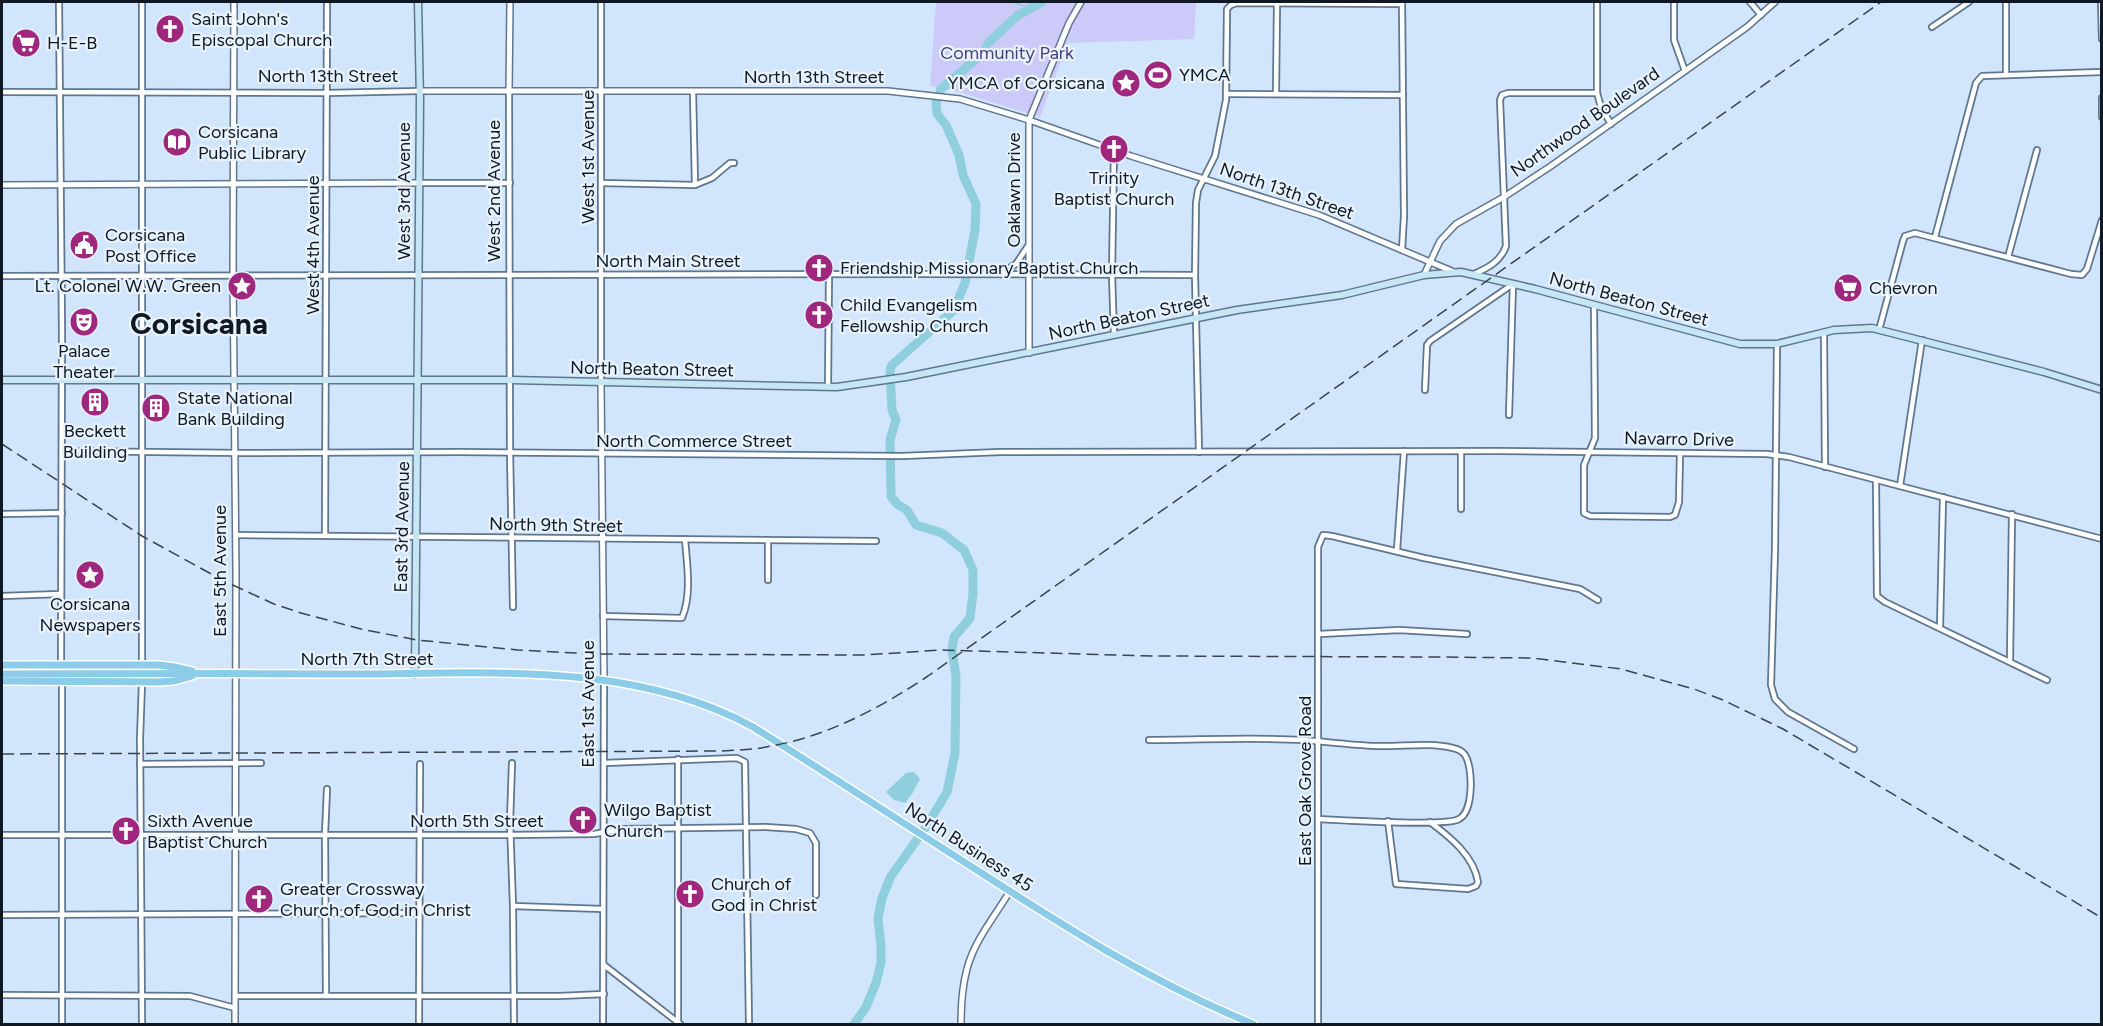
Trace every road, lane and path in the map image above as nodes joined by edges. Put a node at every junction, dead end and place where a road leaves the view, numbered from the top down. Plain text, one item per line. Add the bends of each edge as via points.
1 (66, 2) edge
2 (142, 2) edge
3 (234, 2) edge
4 (327, 2) edge
5 (418, 2) edge
6 (510, 2) edge
7 (601, 2) edge
8 (1081, 2) edge
9 (1597, 2) edge
10 (1674, 2) edge
11 (1750, 2) edge
12 (1775, 2) edge
13 (1969, 2) edge
14 (2006, 2) edge
15 (2100, 2) edge
16 (1402, 3) edge
17 (59, 4) edge
18 (1277, 4) junction
19 (1761, 15) junction
20 (1932, 27) dead end
21 (2102, 39) edge
22 (1685, 71) junction
23 (2102, 72) edge
24 (2006, 74) junction
25 (419, 91) junction
26 (2, 92) edge
27 (142, 92) junction
28 (234, 92) junction
29 (509, 92) junction
30 (601, 92) junction
31 (693, 92) junction
32 (60, 93) junction
33 (327, 93) junction
34 (1597, 93) junction
35 (1226, 94) junction
36 (1276, 94) junction
37 (1403, 95) junction
38 (2102, 98) edge
39 (2102, 117) edge
40 (1029, 120) junction
41 (1611, 124) junction
42 (1114, 150) junction
43 (2037, 150) dead end
44 (734, 163) dead end
45 (1204, 178) junction
46 (419, 183) junction
47 (510, 183) junction
48 (601, 183) junction
49 (234, 184) junction
50 (327, 184) junction
51 (2, 185) edge
52 (61, 185) junction
53 (142, 185) junction
54 (695, 185) junction
55 (1504, 197) junction
56 (2102, 220) edge
57 (1935, 237) junction
58 (1029, 243) junction
59 (1402, 250) junction
60 (2008, 257) junction
61 (1430, 262) junction
62 (1455, 272) junction
63 (141, 274) junction
64 (601, 274) junction
65 (829, 274) junction
66 (999, 274) junction
67 (1112, 274) junction
68 (1474, 274) junction
69 (233, 275) junction
70 (326, 275) junction
71 (509, 275) junction
72 (1029, 275) junction
73 (1195, 275) junction
74 (1424, 275) junction
75 (2, 276) edge
76 (62, 276) junction
77 (418, 276) junction
78 (1513, 284) junction
79 (1594, 305) junction
80 (1195, 318) junction
81 (1879, 330) junction
82 (1824, 333) junction
83 (1114, 335) junction
84 (1922, 340) junction
85 (1778, 344) junction
86 (1029, 353) junction
87 (142, 379) junction
88 (2, 380) edge
89 (61, 380) junction
90 (235, 380) junction
91 (327, 380) junction
92 (511, 380) junction
93 (418, 381) junction
94 (601, 384) junction
95 (828, 387) junction
96 (1425, 390) dead end
97 (2102, 390) edge
98 (1509, 415) dead end
99 (62, 451) junction
100 (1461, 451) junction
101 (142, 452) junction
102 (326, 452) junction
103 (418, 452) junction
104 (1199, 452) junction
105 (1246, 452) joint
106 (1404, 452) junction
107 (1589, 452) junction
108 (235, 453) junction
109 (510, 453) junction
110 (1680, 453) junction
111 (602, 454) junction
112 (1776, 455) junction
113 (1825, 467) junction
114 (1876, 480) junction
115 (1900, 486) junction
116 (1943, 497) junction
117 (1461, 509) dead end
118 (2, 513) edge
119 (62, 513) junction
120 (2012, 514) junction
121 (236, 535) junction
122 (326, 536) junction
123 (418, 537) junction
124 (511, 538) junction
125 (603, 539) junction
126 (2102, 539) edge
127 (685, 540) junction
128 (768, 540) junction
129 (876, 541) dead end
130 (1397, 550) junction
131 (768, 580) dead end
132 (60, 594) junction
133 (2, 596) edge
134 (1598, 600) dead end
135 (513, 607) dead end
136 (603, 616) junction
137 (1940, 627) junction
138 (1319, 634) junction
139 (1467, 634) dead end
140 (2010, 661) junction
141 (2, 665) edge
142 (61, 665) junction
143 (142, 665) junction
144 (2, 674) edge
145 (200, 674) junction
146 (235, 674) junction
147 (416, 674) junction
148 (61, 677) junction
149 (2047, 680) dead end
150 (2, 681) edge
151 (604, 681) junction
152 (142, 682) junction
153 (672, 693) joint
154 (1149, 740) dead end
155 (1318, 742) junction
156 (1854, 748) dead end
157 (678, 759) junction
158 (234, 762) junction
159 (512, 763) dead end
160 (604, 763) junction
161 (140, 764) junction
162 (261, 764) dead end
163 (420, 764) dead end
164 (327, 789) dead end
165 (1318, 819) junction
166 (1388, 821) junction
167 (1430, 822) junction
168 (747, 828) junction
169 (678, 829) junction
170 (603, 832) junction
171 (325, 834) junction
172 (420, 834) junction
173 (2, 835) edge
174 (62, 835) junction
175 (142, 835) junction
176 (235, 835) junction
177 (510, 835) junction
178 (1010, 891) junction
179 (816, 895) dead end
180 (513, 906) junction
181 (603, 909) junction
182 (418, 913) junction
183 (235, 914) junction
184 (326, 914) junction
185 (2, 915) edge
186 (62, 915) junction
187 (142, 915) junction
188 (604, 965) junction
189 (604, 994) junction
190 (2, 995) edge
191 (142, 995) junction
192 (419, 995) junction
193 (514, 995) junction
194 (62, 996) junction
195 (235, 996) junction
196 (327, 996) junction
197 (235, 1008) junction
198 (62, 1024) edge
199 (142, 1024) edge
200 (235, 1024) edge
201 (419, 1024) edge
202 (514, 1024) edge
203 (603, 1024) edge
204 (679, 1024) edge
205 (748, 1024) edge
206 (960, 1024) edge
207 (1253, 1024) edge
208 (1318, 1024) edge

1 - 17 street
2 - 27 street
3 - 28 street, East 5th Avenue
4 - 33 street, West 4th Avenue
5 - 25 main road, West 3rd Avenue
6 - 29 street, West 2nd Avenue
7 - 30 street, West 1st Avenue
8 - 40 street, Oaklawn Drive
9 - 34 street
10 - 22 street via 1674,40
11 - 19 street
12 - 19 street, Northwood Boulevard
13 - 20 street
14 - 24 street
15 - 21 street
16 - 18 street
16 - 37 street
17 - 32 street
18 - 35 street via 1228,6
18 - 36 street
19 - 22 street, Northwood Boulevard
22 - 41 street, Northwood Boulevard
23 - 24 street
24 - 57 street via 1982,75 1976,84
25 - 29 street, North 13th Street
25 - 33 street, North 13th Street
25 - 46 main road, West 3rd Avenue
26 - 32 street, North 13th Street
27 - 28 street, North 13th Street
27 - 32 street, North 13th Street
27 - 53 street
28 - 33 street, North 13th Street
28 - 49 street, East 5th Avenue
29 - 30 street, North 13th Street
29 - 47 street, West 2nd Avenue
30 - 31 street, North 13th Street
30 - 48 street, West 1st Avenue
31 - 40 street, North 13th Street via 922,94 960,99
31 - 54 street
32 - 52 street
33 - 50 street, West 4th Avenue
34 - 41 street
34 - 55 street via 1502,95
35 - 36 street
35 - 45 street via 1215,156
36 - 37 street
37 - 59 street
38 - 39 street
40 - 42 street, North 13th Street
40 - 58 street, Oaklawn Drive
41 - 55 street, Northwood Boulevard
42 - 45 street, North 13th Street
42 - 67 street
43 - 60 street
44 - 54 street
45 - 59 street, North 13th Street via 1319,214
45 - 73 street via 1196,202
46 - 47 street
46 - 50 street
46 - 77 main road, West 3rd Avenue
47 - 71 street, West 2nd Avenue
48 - 54 street
48 - 64 street, West 1st Avenue
49 - 50 street
49 - 53 street
49 - 69 street, East 5th Avenue
50 - 70 street, West 4th Avenue
51 - 52 street
52 - 53 street
52 - 76 street
53 - 63 street
55 - 61 street, Northwood Boulevard via 1456,224 1440,241
55 - 68 street via 1503,254
56 - 60 street via 2087,269 2080,275
57 - 60 street
57 - 81 street via 1915,232 1905,236
58 - 66 street via 1016,264
58 - 72 street, Oaklawn Drive
59 - 61 street, North 13th Street
61 - 62 street, North 13th Street
61 - 74 street, Northwood Boulevard
62 - 68 main road, North Beaton Street
62 - 74 main road, North Beaton Street
63 - 69 street, North Main Street
63 - 76 street, North Main Street
63 - 87 street
64 - 65 street, North Main Street
64 - 71 street, North Main Street
64 - 94 street, West 1st Avenue
65 - 66 street, North Main Street
65 - 95 street
66 - 72 street, North Main Street
67 - 72 street, North Main Street
67 - 73 street, North Main Street
67 - 83 street
68 - 78 main road, North Beaton Street
69 - 70 street, North Main Street
69 - 90 street, East 5th Avenue
70 - 77 street, North Main Street
70 - 91 street, West 4th Avenue
71 - 77 street, North Main Street
71 - 92 street, West 2nd Avenue
72 - 86 street, Oaklawn Drive
73 - 80 street
74 - 80 main road, North Beaton Street via 1342,295
75 - 76 street, North Main Street
76 - 89 street
77 - 93 main road, West 3rd Avenue
78 - 79 main road, North Beaton Street
78 - 96 street via 1430,341
78 - 98 street
79 - 85 main road, North Beaton Street via 1725,341
79 - 107 street via 1595,438
80 - 83 main road, North Beaton Street
80 - 104 street
81 - 82 main road, North Beaton Street via 1860,327
81 - 84 main road, North Beaton Street
82 - 85 main road, North Beaton Street
82 - 113 street
83 - 86 main road, North Beaton Street
84 - 97 main road, North Beaton Street
84 - 115 street
85 - 112 street
86 - 95 main road, North Beaton Street
87 - 89 main road, North Beaton Street
87 - 90 main road, North Beaton Street
87 - 101 street
88 - 89 main road, North Beaton Street
89 - 99 street
90 - 91 main road, North Beaton Street
90 - 108 street, East 5th Avenue
91 - 93 main road, North Beaton Street
91 - 102 street, West 4th Avenue
92 - 93 main road, North Beaton Street
92 - 94 main road, North Beaton Street
92 - 109 street, West 2nd Avenue
93 - 103 main road, East 3rd Avenue
94 - 95 main road, North Beaton Street
94 - 111 street, East 1st Avenue
99 - 101 street, North Commerce Street
99 - 119 street
100 - 106 street, Navarro Drive
100 - 107 street, Navarro Drive
100 - 117 street
101 - 108 street, North Commerce Street
101 - 143 street
102 - 103 street, North Commerce Street
102 - 108 street, North Commerce Street
102 - 122 street, West 4th Avenue
103 - 109 street, North Commerce Street
103 - 123 main road, East 3rd Avenue
104 - 105 street, North Commerce Street
104 - 111 street, North Commerce Street via 902,456
105 - 106 street, Navarro Drive
106 - 130 street
107 - 110 street, Navarro Drive
107 - 110 street via 1584,465 1584,513 1628,517 1675,515
108 - 121 street, East 5th Avenue
109 - 111 street, North Commerce Street
109 - 124 street, West 2nd Avenue
110 - 112 street, Navarro Drive
111 - 125 street, East 1st Avenue
112 - 113 street, Navarro Drive
112 - 156 street via 1771,685 1775,699 1788,712
113 - 114 street, Navarro Drive
114 - 115 street, Navarro Drive
114 - 137 street via 1877,596
115 - 116 street, Navarro Drive
116 - 120 street, Navarro Drive
116 - 137 street
118 - 119 street
119 - 132 street
120 - 126 street, Navarro Drive
120 - 140 street
121 - 122 street, North 9th Street
121 - 146 street, East 5th Avenue
122 - 123 street, North 9th Street
123 - 124 street, North 9th Street
123 - 147 main road, East 3rd Avenue
124 - 125 street, North 9th Street
124 - 135 street, West 2nd Avenue
125 - 127 street, North 9th Street
125 - 136 street, East 1st Avenue
127 - 128 street, North 9th Street
127 - 136 street via 688,574 682,618
128 - 129 street, North 9th Street
128 - 131 street
130 - 134 street via 1580,589
130 - 138 street, East Oak Grove Road via 1327,535 1320,537
132 - 133 street
132 - 142 street
136 - 151 street, East 1st Avenue
137 - 140 street
138 - 139 street via 1399,630
138 - 155 street, East Oak Grove Road
140 - 149 street
141 - 142 main road
142 - 143 main road
143 - 145 main road
144 - 148 main road
145 - 146 main road, North 7th Street
145 - 148 main road, North 7th Street
145 - 152 main road via 174,681
146 - 147 main road, North 7th Street
146 - 158 street, East 5th Avenue
147 - 151 main road, North 7th Street via 511,674
148 - 150 main road
148 - 152 main road
148 - 174 street
151 - 153 main road, North 7th Street
151 - 160 street, East 1st Avenue
152 - 161 street
153 - 178 main road, North Business 45 via 706,704 753,727
154 - 155 street
155 - 165 street, East Oak Grove Road
155 - 167 street via 1457,749 1465,755 1470,782 1466,813 1457,820
157 - 160 street
157 - 168 street via 744,761
157 - 169 street
158 - 161 street
158 - 162 street
158 - 176 street, East 5th Avenue
159 - 177 street
160 - 170 street, East 1st Avenue
161 - 175 street
163 - 172 street
164 - 171 street
165 - 166 street
165 - 208 street, East Oak Grove Road
166 - 167 street
166 - 167 street via 1395,881 1401,886 1476,886 1476,871 1465,854
168 - 169 street, North 5th Street
168 - 179 street, North 5th Street via 810,833 816,843
168 - 205 street
169 - 170 street, North 5th Street
169 - 204 street
170 - 177 street, North 5th Street
170 - 181 street, East 1st Avenue
171 - 172 street, North 5th Street
171 - 176 street, North 5th Street
171 - 184 street
172 - 177 street, North 5th Street
172 - 182 street
173 - 174 street, North 5th Street
174 - 175 street, North 5th Street
174 - 186 street
175 - 176 street, North 5th Street
175 - 187 street
176 - 183 street, East 5th Avenue
177 - 180 street
178 - 206 street via 967,966
178 - 207 main road, North Business 45 via 1138,969
180 - 181 street
180 - 193 street
181 - 188 street, East 1st Avenue
182 - 184 street
182 - 192 street
183 - 184 street
183 - 187 street
183 - 195 street, East 5th Avenue
184 - 196 street
185 - 186 street
186 - 187 street
186 - 194 street
187 - 191 street
188 - 189 street, East 1st Avenue
188 - 204 street
189 - 193 street
189 - 203 street, East 1st Avenue
190 - 194 street
191 - 194 street
191 - 197 street via 190,996
191 - 199 street
192 - 193 street
192 - 196 street
192 - 201 street
193 - 202 street
194 - 198 street
195 - 196 street
195 - 197 street, East 5th Avenue
197 - 200 street, East 5th Avenue

